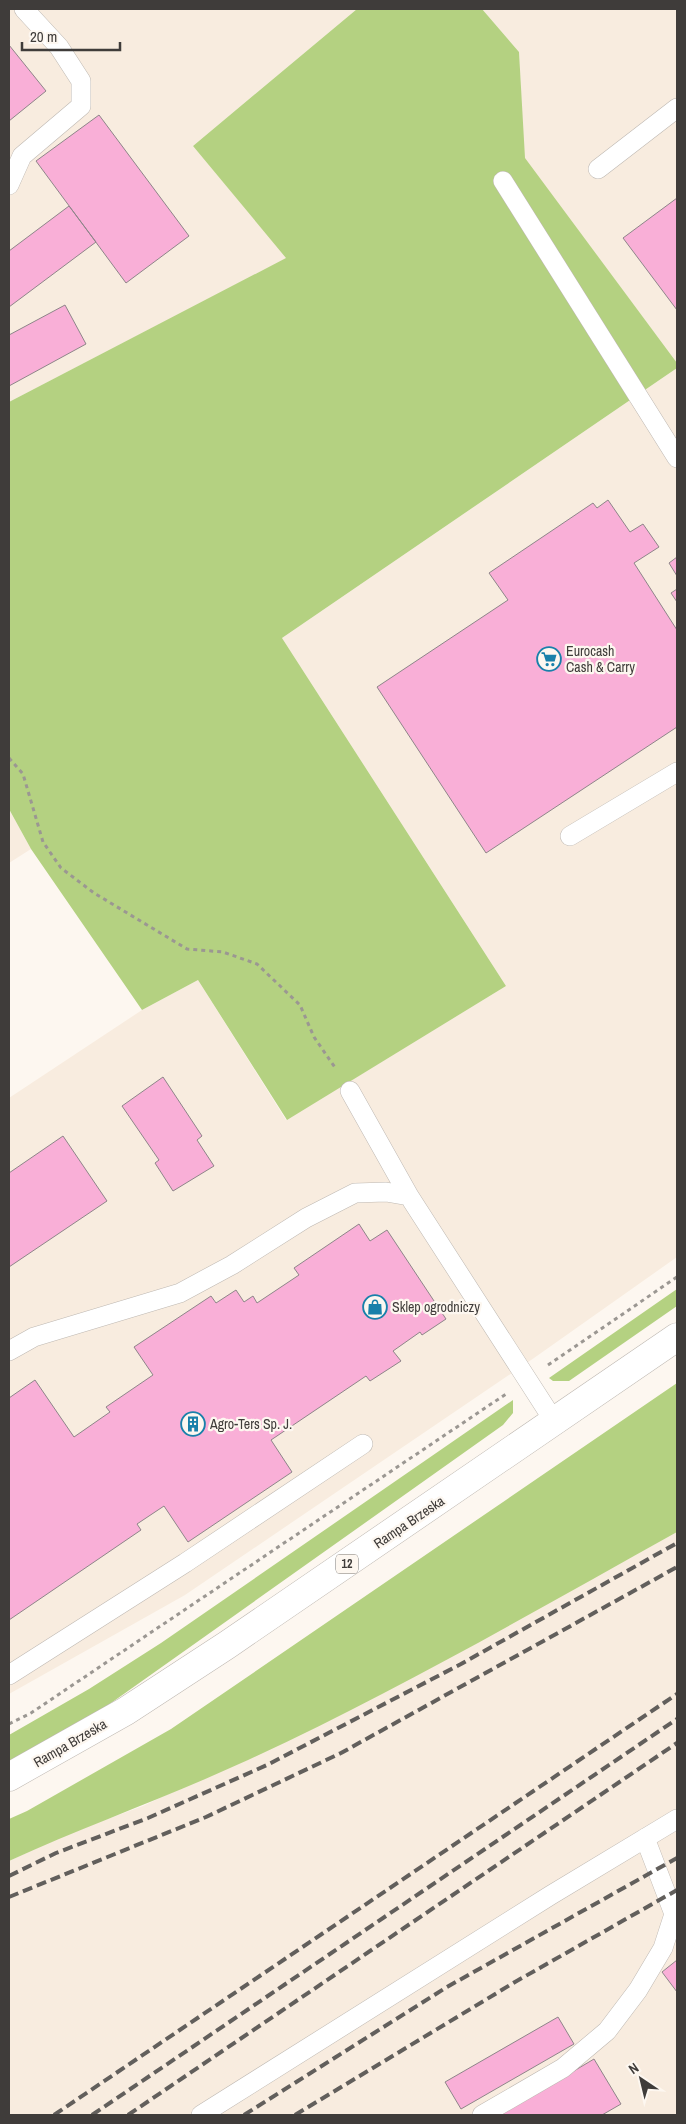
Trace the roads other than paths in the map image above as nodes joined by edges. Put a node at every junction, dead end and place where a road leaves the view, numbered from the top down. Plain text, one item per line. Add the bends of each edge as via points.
1 (24, 9) edge
2 (677, 108) edge
3 (598, 169) dead end
4 (503, 182) dead end
5 (9, 185) edge
6 (677, 458) edge
7 (677, 772) edge
8 (570, 836) dead end
9 (350, 1091) road end
10 (409, 1196) junction
11 (677, 1337) edge
12 (9, 1351) edge
13 (554, 1421) junction
14 (363, 1444) dead end
15 (9, 1675) edge
16 (9, 1777) edge
17 (677, 1819) edge
18 (645, 1838) junction
19 (201, 2115) edge
20 (482, 2115) edge

1 - 5 lane via 59,47 81,81 81,106 22,156
2 - 3 lane
4 - 6 lane
7 - 8 lane
9 - 10 lane
10 - 12 lane via 386,1192 355,1193 180,1292 34,1337
10 - 13 lane
11 - 13 highway, Rampa Brzeska / 12
13 - 16 highway, Rampa Brzeska / 12 via 227,1645 110,1720
14 - 15 lane
17 - 18 lane
18 - 19 lane
18 - 20 lane via 674,1914 663,1948 608,2031 563,2068

